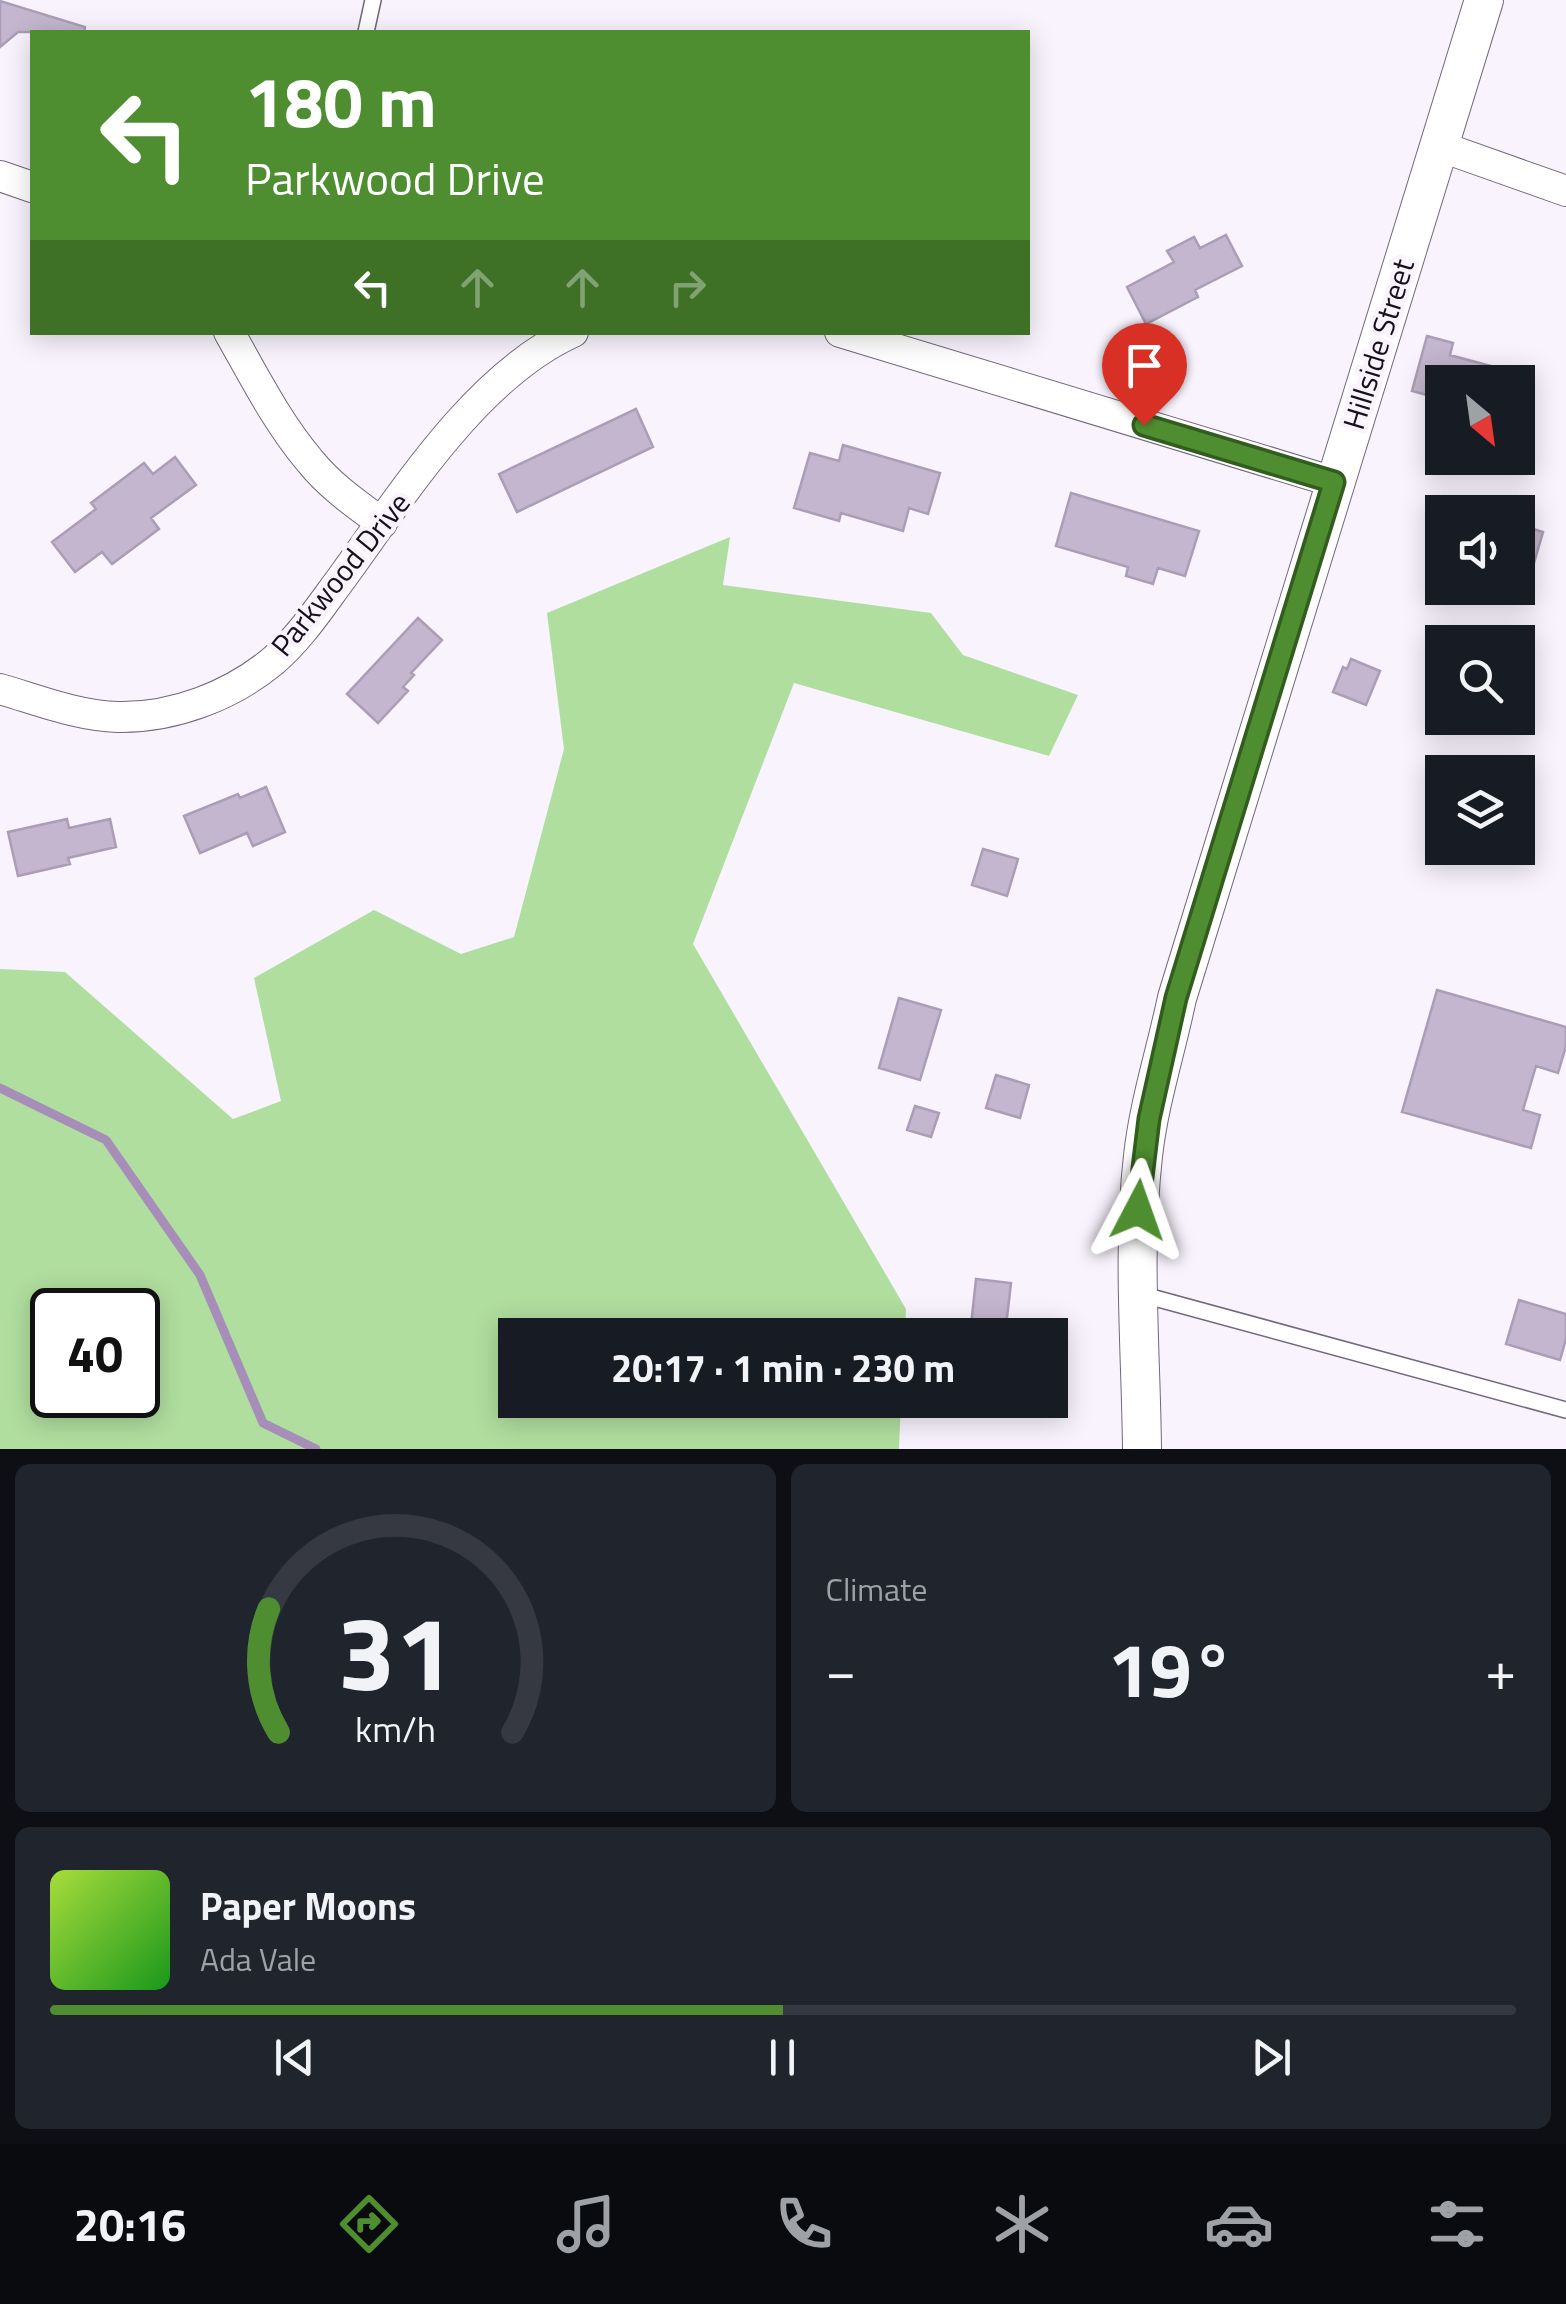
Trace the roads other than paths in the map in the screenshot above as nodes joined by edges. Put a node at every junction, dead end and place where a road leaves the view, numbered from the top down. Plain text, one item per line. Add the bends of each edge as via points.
1 (373, 0) edge
2 (1484, 0) edge
3 (366, 30) edge
4 (1439, 146) junction
5 (0, 176) edge
6 (30, 185) edge
7 (1566, 192) edge
8 (231, 335) edge
9 (568, 335) edge
10 (850, 335) edge
11 (1334, 482) junction
12 (382, 523) junction
13 (0, 688) edge
14 (1140, 1294) junction
15 (1566, 1410) edge
16 (1142, 1449) edge

1 - 3 lane
2 - 4 street, Hillside Street
4 - 7 street
4 - 11 street, Hillside Street
5 - 6 street
8 - 12 street via 310,462
9 - 12 street, Parkwood Drive via 492,388
10 - 11 street
11 - 14 street, Hillside Street via 1176,998 1143,1153
12 - 13 street, Parkwood Drive via 289,646 254,676 210,698 164,713 116,717
14 - 15 lane
14 - 16 street, Hillside Street

